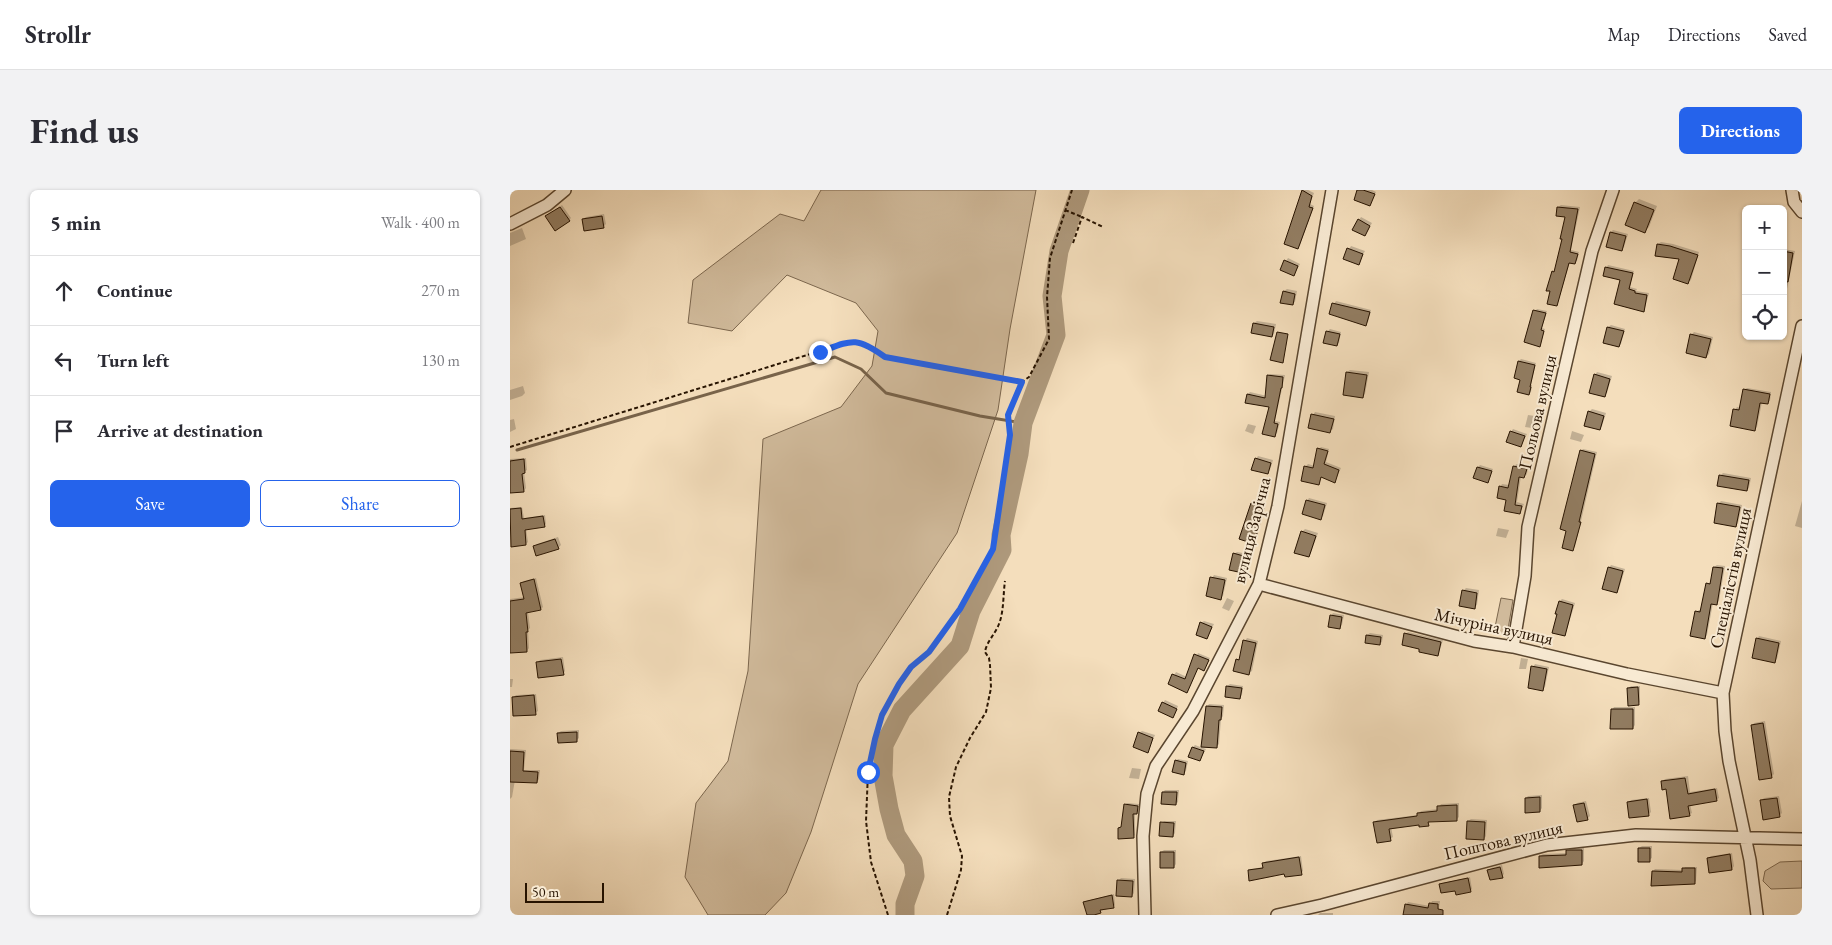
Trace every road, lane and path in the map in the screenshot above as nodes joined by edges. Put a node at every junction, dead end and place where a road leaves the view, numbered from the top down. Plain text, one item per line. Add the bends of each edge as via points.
1 (565, 190) edge
2 (1072, 190) edge
3 (1332, 190) edge
4 (1613, 190) edge
5 (1792, 190) edge
6 (1065, 210) junction
7 (1802, 212) edge
8 (1082, 217) junction
9 (510, 224) edge
10 (1103, 227) dead end
11 (1073, 243) dead end
12 (1802, 326) edge
13 (1022, 382) junction
14 (510, 447) edge
15 (1005, 581) dead end
16 (1259, 584) junction
17 (1513, 647) junction
18 (1724, 693) junction
19 (1744, 838) junction
20 (1802, 839) edge
21 (888, 915) edge
22 (947, 915) edge
23 (1145, 915) edge
24 (1277, 915) edge
25 (1757, 915) edge

1 - 9 street via 547,205
2 - 6 path
3 - 16 street, вулиця Зарічна via 1278,506
4 - 17 street, Польова вулиця via 1592,252 1528,527 1525,576
5 - 7 street via 1794,202
6 - 8 path
6 - 13 path via 1050,258 1048,339 1029,377
8 - 10 path
8 - 11 path
12 - 18 street, Спеціалістів вулиця
13 - 14 path via 885,357 867,344 848,341
13 - 21 path via 1008,415 1010,435 993,549 955,616 929,652 911,667 899,684 882,715 875,739 868,772 866,821 871,862
15 - 22 path via 1000,619 985,652 989,658 991,688 986,712 956,767 949,797 950,816 962,856
16 - 17 street, Мічуріна вулиця via 1440,633
16 - 23 street, вулиця Зарічна via 1193,711 1156,766 1146,794 1143,836
17 - 18 street, Мічуріна вулиця
18 - 19 street, Спеціалістів вулиця via 1729,761
19 - 20 street, Поштова вулиця
19 - 24 street, Поштова вулиця via 1636,835 1547,845
19 - 25 street, Спеціалістів вулиця

